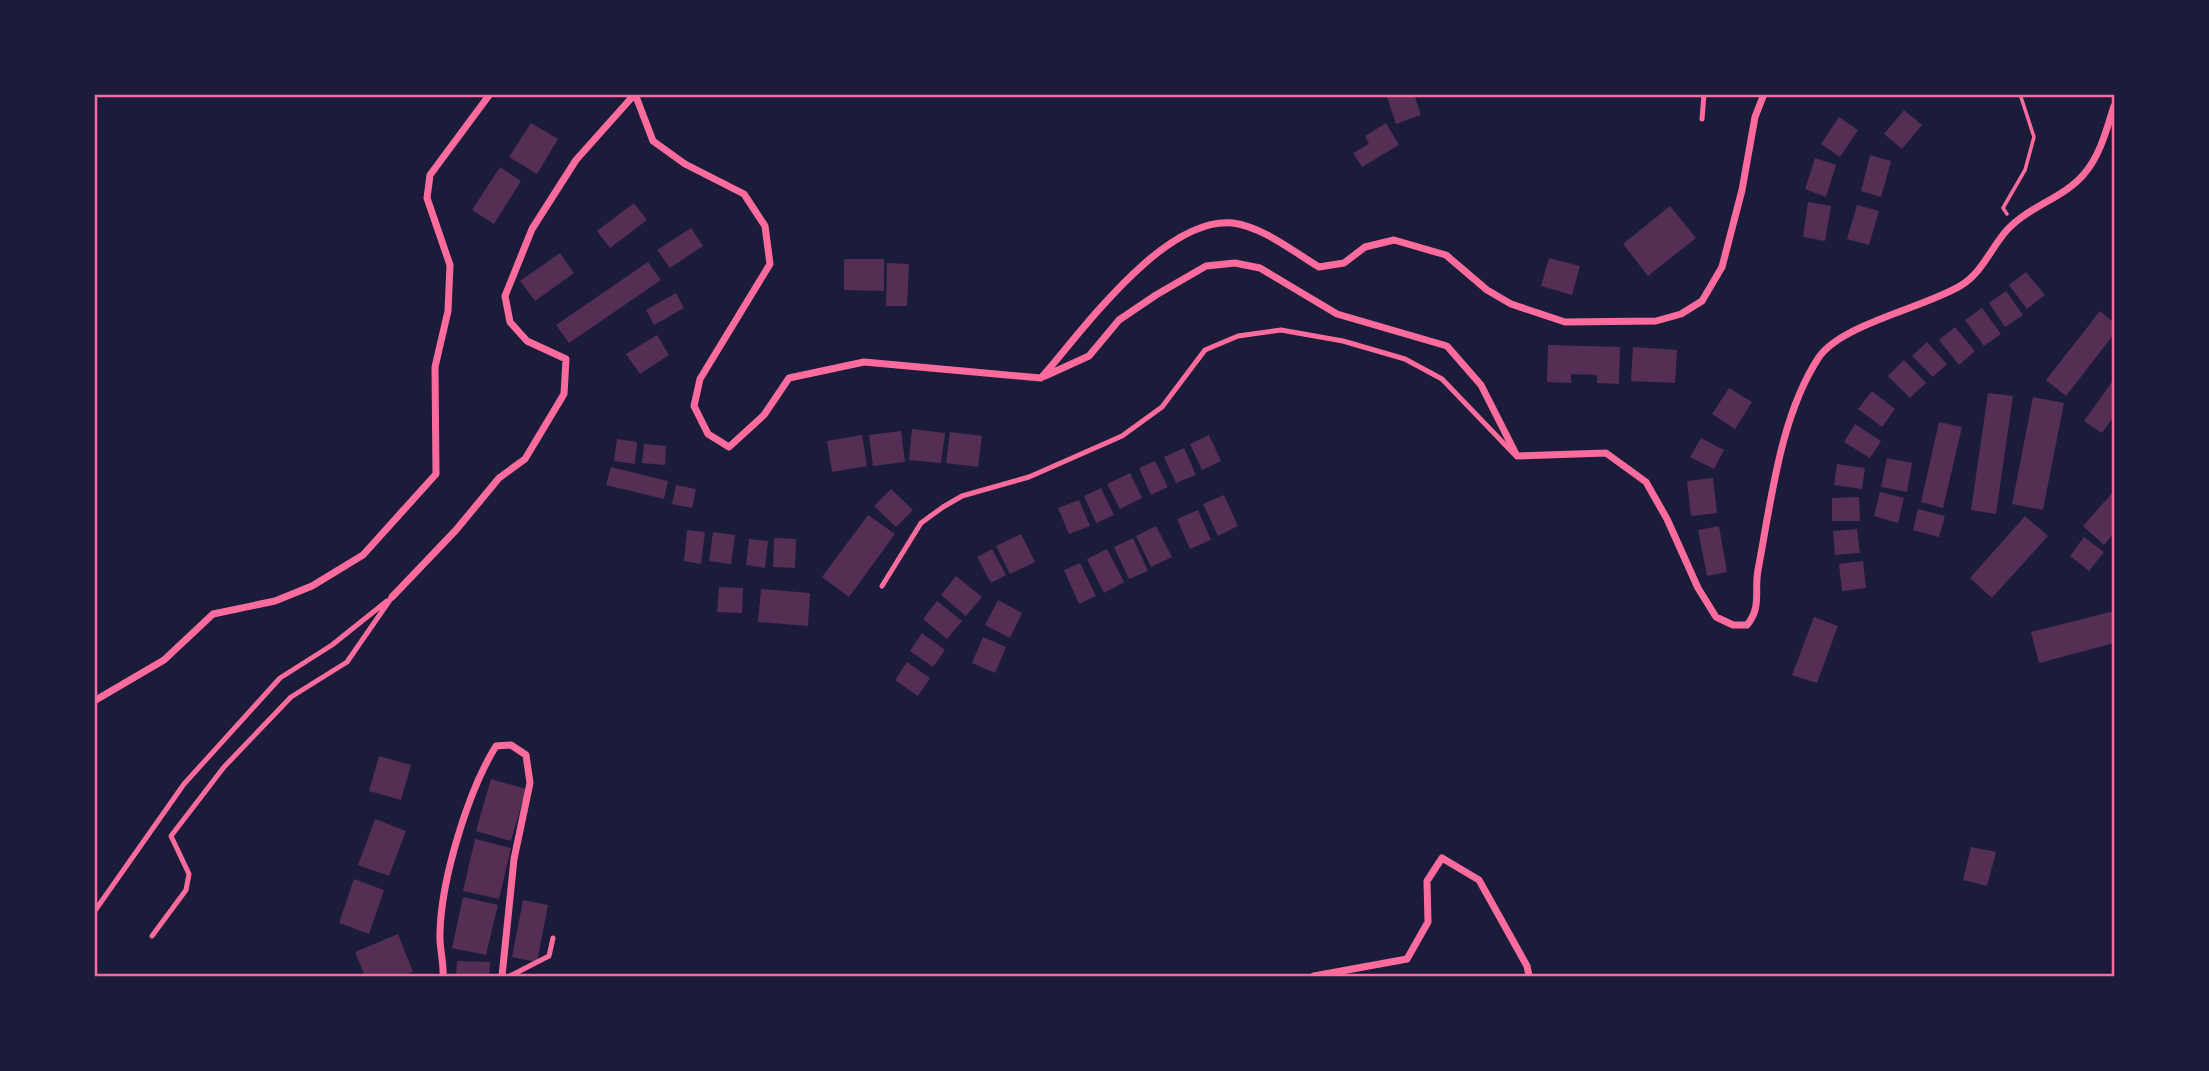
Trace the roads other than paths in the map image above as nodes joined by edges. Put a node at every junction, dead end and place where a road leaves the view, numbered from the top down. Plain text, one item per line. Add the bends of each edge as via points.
1 (490, 94) edge
2 (1704, 94) edge
3 (1764, 94) edge
4 (635, 95) edge
5 (2115, 106) edge
6 (1702, 119) dead end
7 (1041, 378) junction
8 (1517, 456) junction
9 (882, 586) dead end
10 (392, 597) junction
11 (94, 701) edge
12 (94, 912) edge
13 (152, 936) dead end
14 (553, 938) dead end
15 (443, 976) edge
16 (502, 976) edge
17 (510, 976) edge
18 (1314, 976) edge
19 (1529, 976) edge

1 - 11 street via 430,175 427,198 450,265 448,311 435,367 436,474 363,555 312,586 275,601 213,614 164,660
2 - 6 lane
3 - 7 street via 1722,267 1702,301 1681,314 1656,321 1565,322 1511,304 1446,255 1394,240 1365,247 1344,263 1319,267 1270,237 1232,223 1193,231 1156,253 1096,309
4 - 7 street via 653,141 685,164 744,194 765,226 769,264 700,379 694,406 708,433 729,447 764,415 789,377 864,362
4 - 10 street via 569,171 532,229 505,296 510,322 527,341 566,359 564,394 526,459 499,478
5 - 8 street via 2085,173 2012,225 1981,269 1961,285 1842,335 1819,356 1784,432 1756,577 1755,615 1747,625 1716,617 1646,482 1606,453
7 - 8 street via 1089,356 1119,320 1156,295 1206,266 1235,263 1260,268 1337,314 1447,346 1481,385
8 - 9 lane via 1442,379 1405,359 1281,330 1238,336 1205,350 1162,407 1122,436 1029,477 962,496 943,507 921,523
10 - 12 lane via 280,678 184,783
10 - 13 lane via 347,662 291,697 224,767 171,836 189,874 186,890
14 - 17 lane via 549,956
15 - 16 street via 439,936 444,881 484,764 496,746 511,745 526,755 530,783 514,859
18 - 19 street via 1407,959 1428,922 1427,881 1442,858 1479,880

